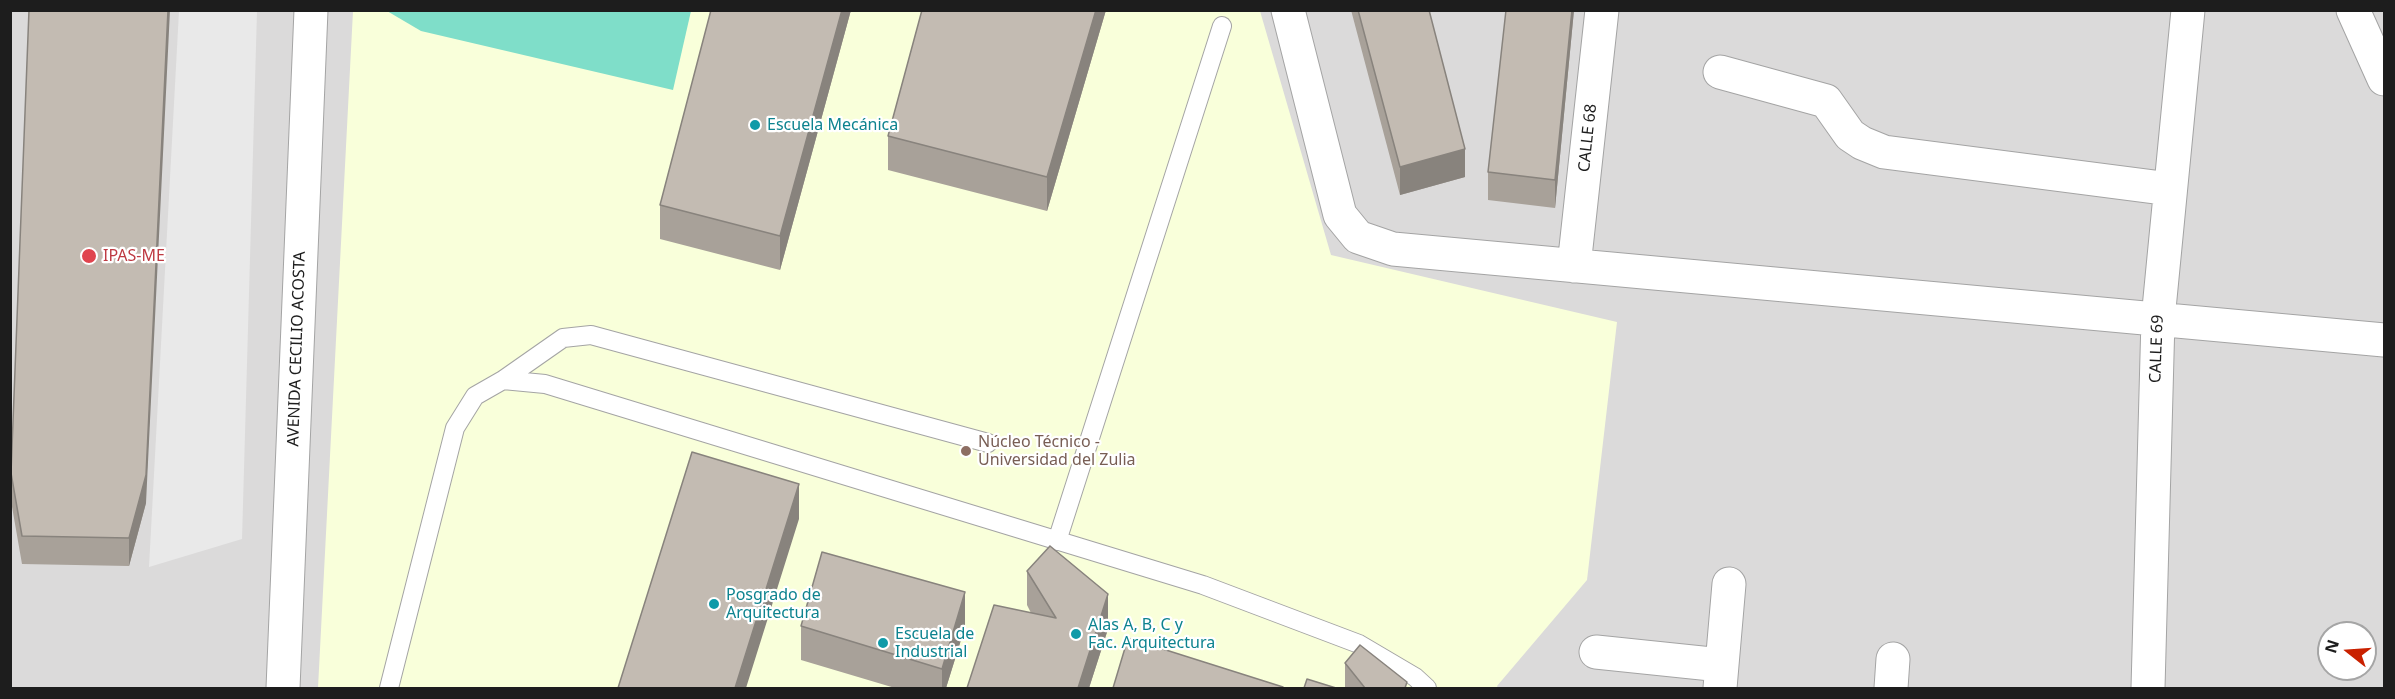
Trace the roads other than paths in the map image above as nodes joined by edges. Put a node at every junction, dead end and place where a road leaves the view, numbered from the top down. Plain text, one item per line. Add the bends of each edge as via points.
1 (311, 10) edge
2 (1288, 10) edge
3 (1602, 10) edge
4 (2188, 10) edge
5 (2353, 10) edge
6 (1222, 27) dead end
7 (1720, 72) dead end
8 (2385, 79) edge
9 (2170, 189) junction
10 (1574, 266) junction
11 (2158, 319) junction
12 (2385, 339) edge
13 (503, 380) junction
14 (988, 442) dead end
15 (1057, 541) junction
16 (1729, 584) dead end
17 (1596, 652) dead end
18 (1721, 677) edge
19 (283, 688) edge
20 (389, 688) edge
21 (1427, 688) edge
22 (2148, 688) edge

1 - 19 street, AVENIDA CECILIO ACOSTA
2 - 10 street via 1340,215 1358,237 1394,249
3 - 10 street, CALLE 68
4 - 9 street, CALLE 69
5 - 8 street
6 - 15 lane
7 - 9 street via 1826,101 1850,135 1884,152
9 - 11 street, CALLE 69
10 - 11 street
11 - 12 street
11 - 22 street, CALLE 69
13 - 14 lane via 563,338 591,335
13 - 15 lane via 545,384
13 - 20 lane via 475,396 455,428
15 - 21 lane via 1203,585 1359,644
16 - 18 street
17 - 18 street

